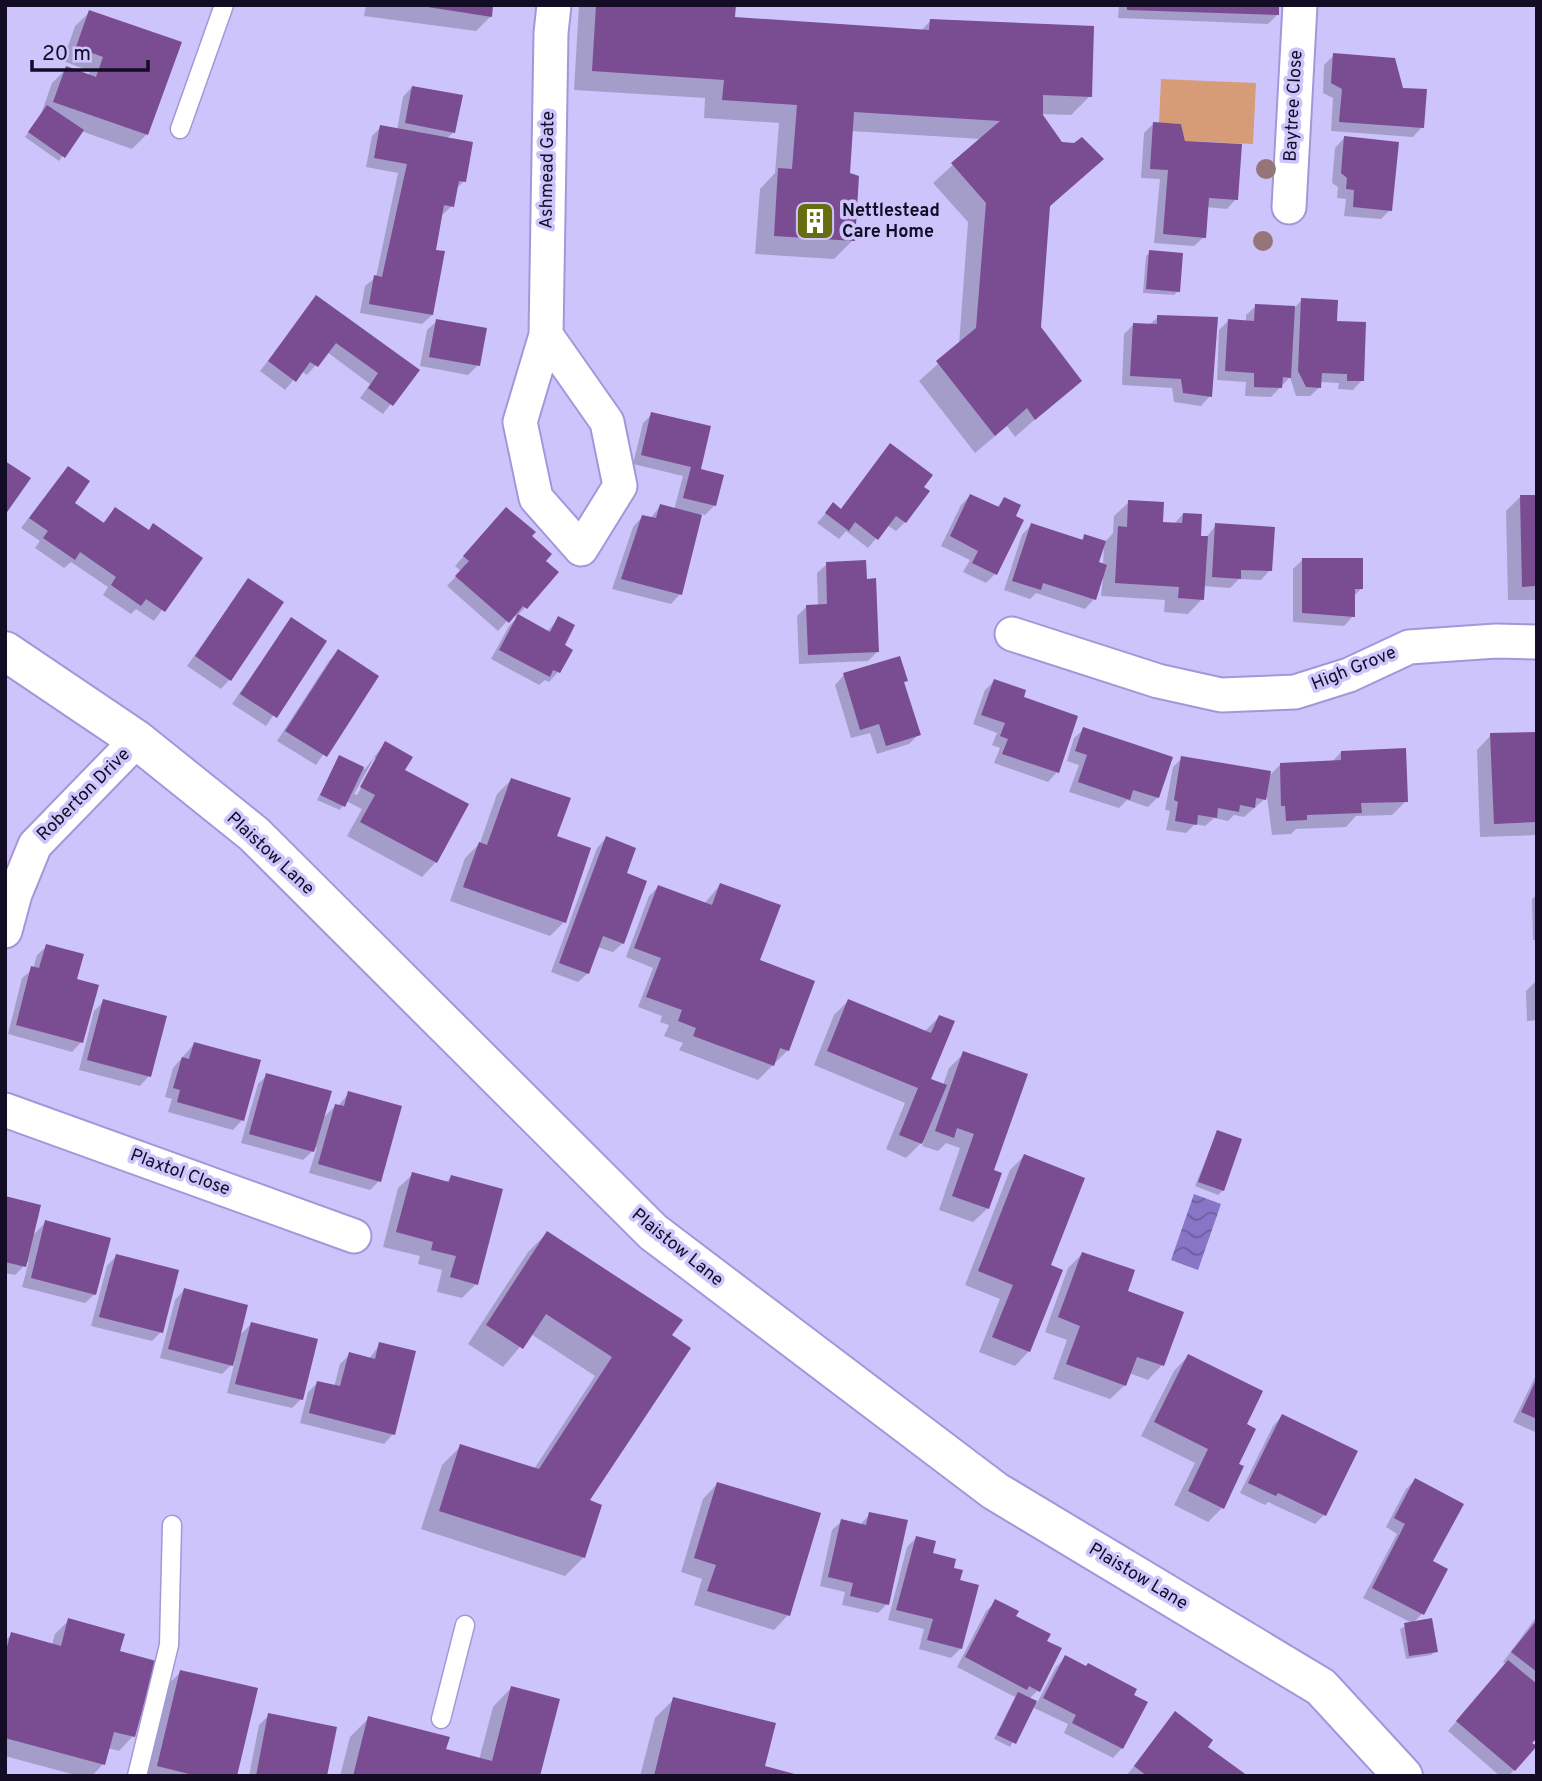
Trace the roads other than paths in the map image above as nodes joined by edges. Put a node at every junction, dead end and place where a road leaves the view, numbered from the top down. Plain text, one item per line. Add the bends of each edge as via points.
1 (224, 5) edge
2 (554, 5) edge
3 (1300, 5) edge
4 (180, 129) dead end
5 (1289, 207) dead end
6 (546, 335) junction
7 (1012, 634) dead end
8 (1537, 642) edge
9 (5, 651) edge
10 (137, 740) junction
11 (5, 931) edge
12 (5, 1110) edge
13 (354, 1236) dead end
14 (172, 1525) dead end
15 (465, 1625) dead end
16 (441, 1718) dead end
17 (137, 1776) edge
18 (1403, 1776) edge

1 - 4 lane
2 - 6 street, Ashmead Gate
3 - 5 street, Baytree Close
6 - 6 street, Ashmead Gate via 607,422 620,486 581,549 536,498 520,422
7 - 8 street, High Grove via 1158,681 1221,695 1295,692 1349,675 1409,647
9 - 10 street, Plaistow Lane
10 - 11 street, Roberton Drive via 34,845
10 - 18 street, Plaistow Lane via 254,834 653,1232 995,1491 1321,1687
12 - 13 street, Plaxtol Close
14 - 17 lane via 169,1644
15 - 16 lane

